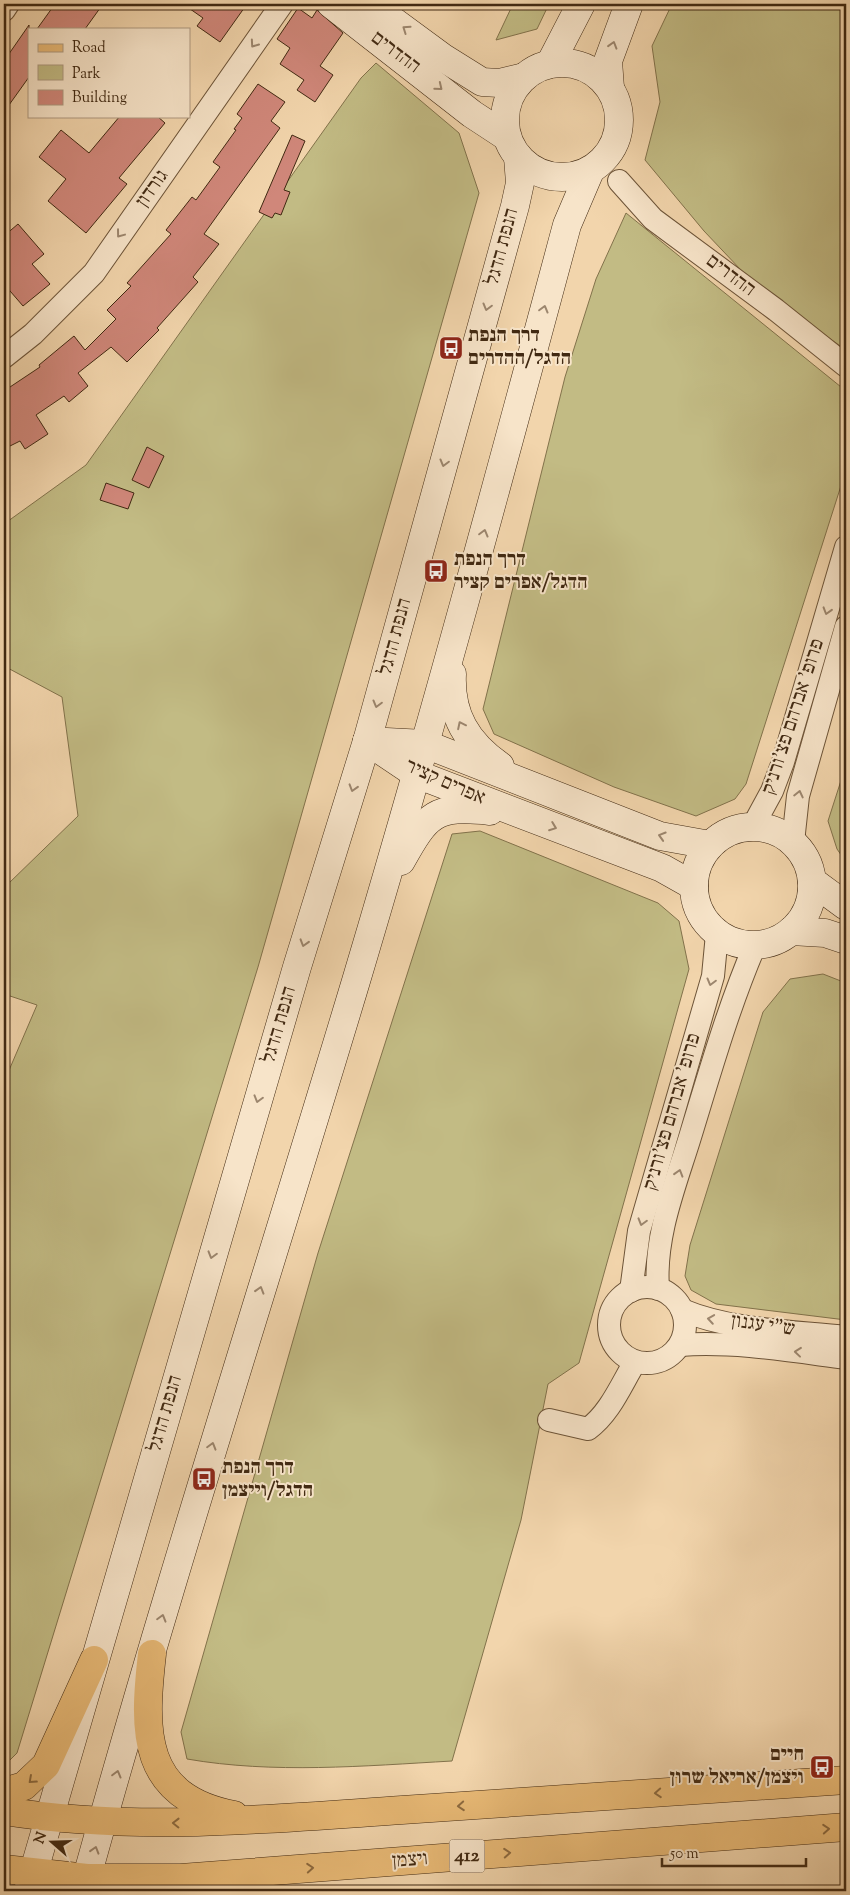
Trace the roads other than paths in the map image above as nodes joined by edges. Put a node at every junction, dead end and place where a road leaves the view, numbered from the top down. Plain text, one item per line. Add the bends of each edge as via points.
1 (8, 4) edge
2 (282, 4) edge
3 (330, 4) edge
4 (370, 4) edge
5 (582, 4) edge
6 (629, 4) edge
7 (4, 10) edge
8 (550, 64) junction
9 (524, 77) junction
10 (610, 88) junction
11 (513, 147) junction
12 (590, 171) junction
13 (619, 181) dead end
14 (4, 357) edge
15 (846, 366) edge
16 (846, 547) edge
17 (846, 628) edge
18 (457, 631) junction
19 (367, 741) junction
20 (425, 744) junction
21 (416, 774) junction
22 (538, 788) junction
23 (520, 814) junction
24 (753, 826) junction
25 (793, 842) junction
26 (710, 845) junction
27 (812, 881) junction
28 (694, 886) junction
29 (379, 902) junction
30 (846, 906) edge
31 (791, 932) junction
32 (717, 934) junction
33 (846, 940) edge
34 (755, 946) junction
35 (658, 1288) junction
36 (631, 1291) junction
37 (682, 1310) junction
38 (846, 1337) edge
39 (680, 1345) junction
40 (846, 1358) edge
41 (635, 1362) junction
42 (549, 1420) dead end
43 (152, 1654) junction
44 (94, 1660) junction
45 (846, 1780) edge
46 (4, 1792) edge
47 (4, 1811) edge
48 (48, 1818) junction
49 (258, 1820) junction
50 (104, 1822) junction
51 (846, 1827) edge
52 (4, 1869) edge
53 (270, 1871) junction
54 (30, 1882) edge
55 (85, 1885) edge
56 (183, 1891) edge

1 - 7 street
2 -> 14 street, גורדון via 94,273 33,334
3 -> 11 main road, ההדרים
9 -> 4 main road, ההדרים via 499,84 482,82 442,58
5 - 8 main road
10 -> 6 main road via 608,61
8 - 9 main road
8 - 10 main road via 562,62 584,67
9 - 11 main road via 508,100 506,112
10 - 12 main road via 619,111 618,136 606,157
11 - 12 main road via 526,165 543,174 561,178
11 -> 19 main road, הנפת הדגל via 520,183 515,206
18 -> 12 main road via 567,225
13 - 15 street, ההדרים via 653,219
16 -> 24 street, פרופ' אברהם פצ'ורניק via 783,762
25 -> 17 street, פרופ' אברהם פצ'ורניק via 798,796
18 - 20 main road
22 -> 18 main road via 492,760 463,730 454,711 451,689
19 - 20 main road, אפרים קציר
19 - 21 main road, אפרים קציר
19 -> 44 main road, הנפת הדגל via 297,967
20 - 21 main road
20 - 22 main road, אפרים קציר
21 - 23 main road, אפרים קציר
21 - 29 main road
26 -> 22 main road, אפרים קציר via 660,836
23 -> 28 main road, אפרים קציר via 662,868
23 - 29 main road via 460,807 432,816 415,836
24 - 25 main road via 774,830
24 - 26 main road via 723,835
25 - 27 main road via 809,866
26 - 28 main road via 701,857
27 - 30 main road
27 - 31 main road via 808,909
28 - 32 main road via 700,913
43 -> 29 main road via 215,1435
31 - 33 main road via 825,933
31 - 34 main road via 768,944
32 - 34 main road
32 -> 36 street, פרופ' אברהם פצ'ורניק via 712,976 639,1231
35 -> 34 street, פרופ' אברהם פצ'ורניק via 657,1260 664,1223 732,999
35 - 36 street
35 - 37 street via 668,1293
36 - 41 street via 614,1307 609,1330 619,1352
38 -> 37 street, ש"י עגנון via 749,1326 701,1318
37 - 39 street via 685,1333
40 -> 39 street, ש"י עגנון via 738,1345
39 - 41 street via 664,1360
41 - 42 street via 609,1406 588,1429
43 - 49 main road via 147,1730 150,1748 167,1779 196,1803 218,1812
50 -> 43 main road
44 -> 46 main road via 46,1765 24,1786
44 - 48 main road, הנפת הדגל
45 -> 49 main road
47 - 48 main road
48 - 50 main road
48 - 54 main road, הנפת הדגל
49 -> 50 main road
55 -> 50 main road
53 -> 51 main road, ויצמן / 412
52 - 54 main road, ויצמן / 412
53 - 55 main road, ויצמן / 412
53 - 56 main road
54 - 55 main road, ויצמן / 412

